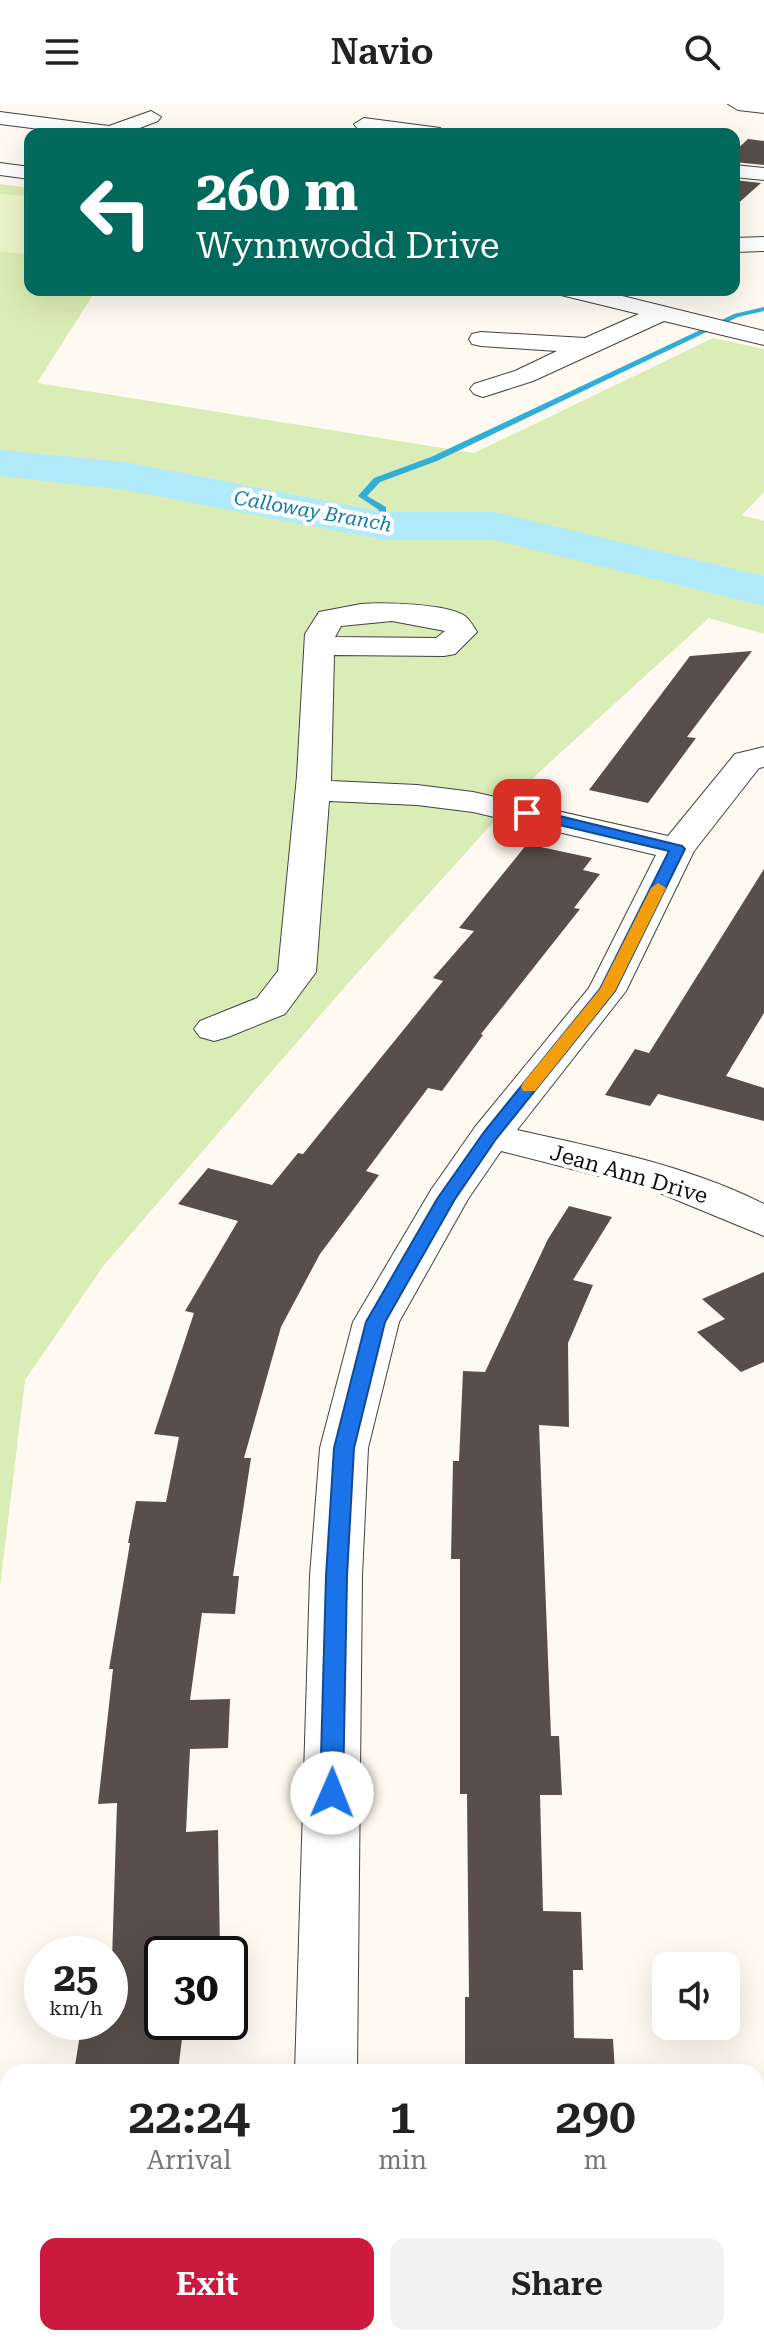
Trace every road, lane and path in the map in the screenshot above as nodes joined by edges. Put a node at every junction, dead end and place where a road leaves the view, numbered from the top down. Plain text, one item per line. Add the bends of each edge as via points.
1 (738, 104) edge
2 (764, 107) edge
3 (82, 110) dead end
4 (158, 110) edge
5 (0, 118) edge
6 (364, 121) edge
7 (47, 128) edge
8 (119, 128) edge
9 (140, 128) edge
10 (405, 128) edge
11 (24, 129) edge
12 (0, 169) edge
13 (24, 172) edge
14 (740, 172) edge
15 (764, 174) edge
16 (764, 244) edge
17 (740, 245) edge
18 (593, 296) edge
19 (660, 313) junction
20 (764, 338) edge
21 (481, 339) dead end
22 (587, 346) junction
23 (483, 389) dead end
24 (319, 646) dead end
25 (764, 757) edge
26 (313, 790) junction
27 (677, 849) junction
28 (214, 1029) dead end
29 (490, 1136) junction
30 (764, 1222) edge
31 (326, 2064) edge

1 - 2 street
3 - 7 street
4 - 8 street
4 - 9 street
5 - 11 street
6 - 10 street
12 - 13 street
14 - 15 street
16 - 17 street
18 - 19 street
19 - 20 street
19 - 22 street
21 - 22 street
22 - 23 street
24 - 26 street
25 - 27 street via 747,761
26 - 27 street via 417,795 527,813
26 - 28 street via 297,972 271,1006
27 - 29 street via 607,991
29 - 30 street, Jean Ann Drive via 685,1186
29 - 31 street via 446,1199 376,1322 344,1448 336,1576

